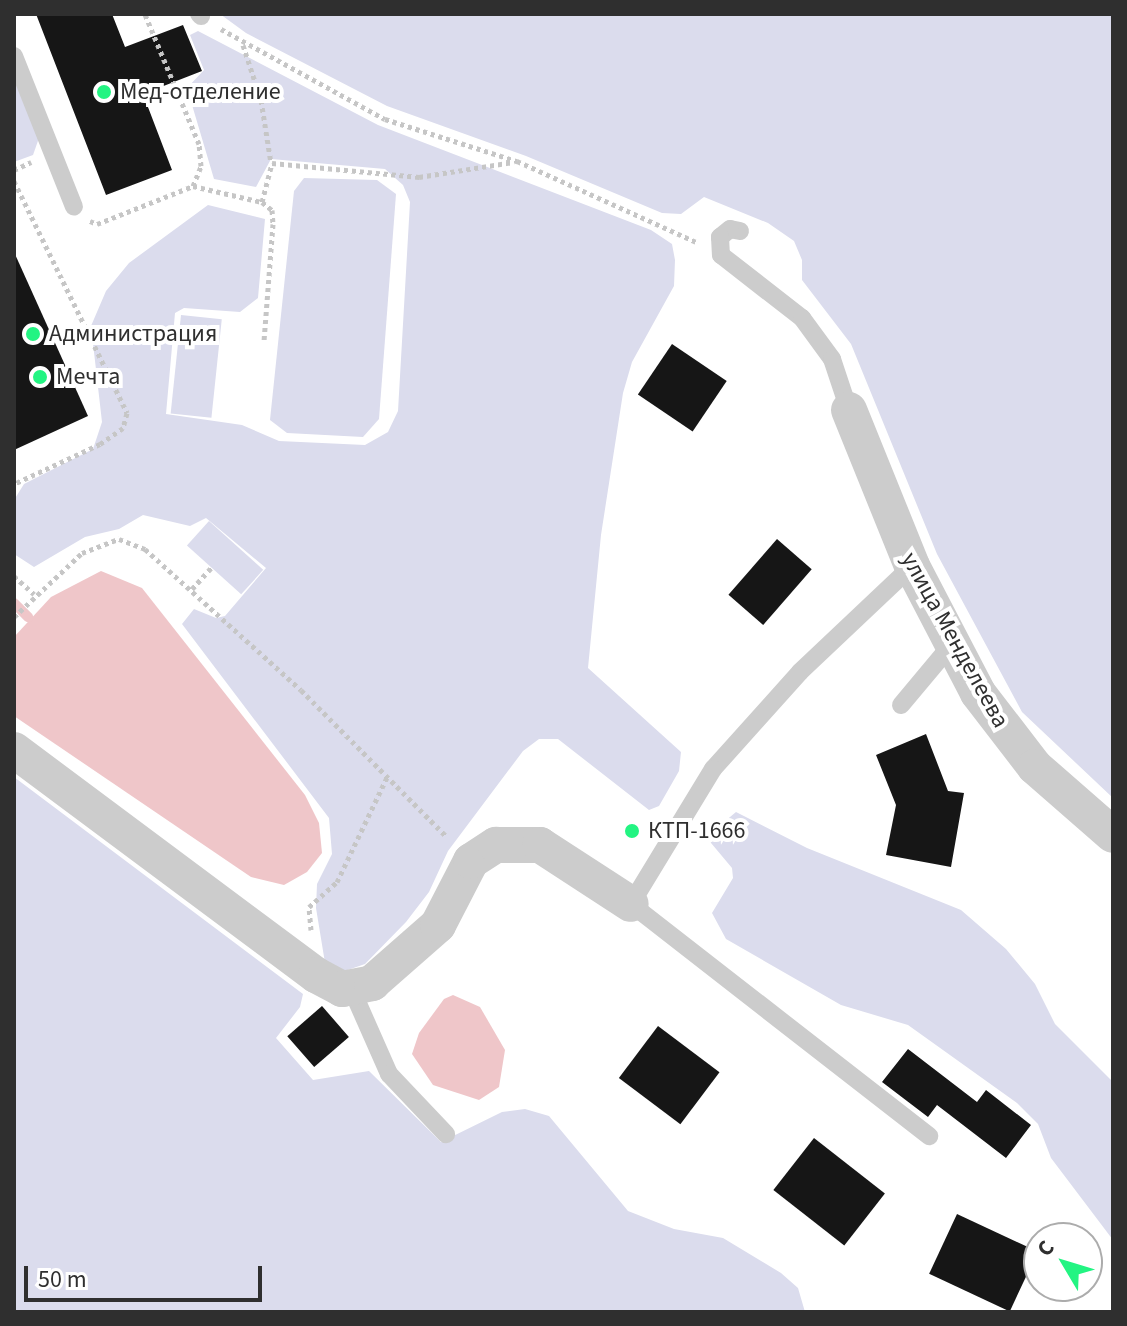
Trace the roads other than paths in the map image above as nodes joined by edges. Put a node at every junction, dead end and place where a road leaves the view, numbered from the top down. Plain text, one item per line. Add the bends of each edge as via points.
1 (14, 56) edge
2 (74, 207) road end
3 (740, 231) dead end
4 (849, 410) joint
5 (912, 566) junction
6 (952, 644) junction
7 (901, 705) dead end
8 (14, 750) edge
9 (1113, 835) edge
10 (631, 904) junction
11 (352, 990) junction
12 (446, 1134) dead end
13 (929, 1136) dead end

1 - 2 lane
3 - 4 lane via 730,229 720,237 721,255 802,318 832,359
4 - 5 street, улица Менделеева
5 - 6 street, улица Менделеева
5 - 10 lane via 800,672 713,769
6 - 7 lane
6 - 9 street, улица Менделеева via 1002,730 1035,767
8 - 11 street via 316,975
10 - 11 street via 540,845 496,845 471,861 438,925 372,983
10 - 13 lane
11 - 12 lane via 389,1074

